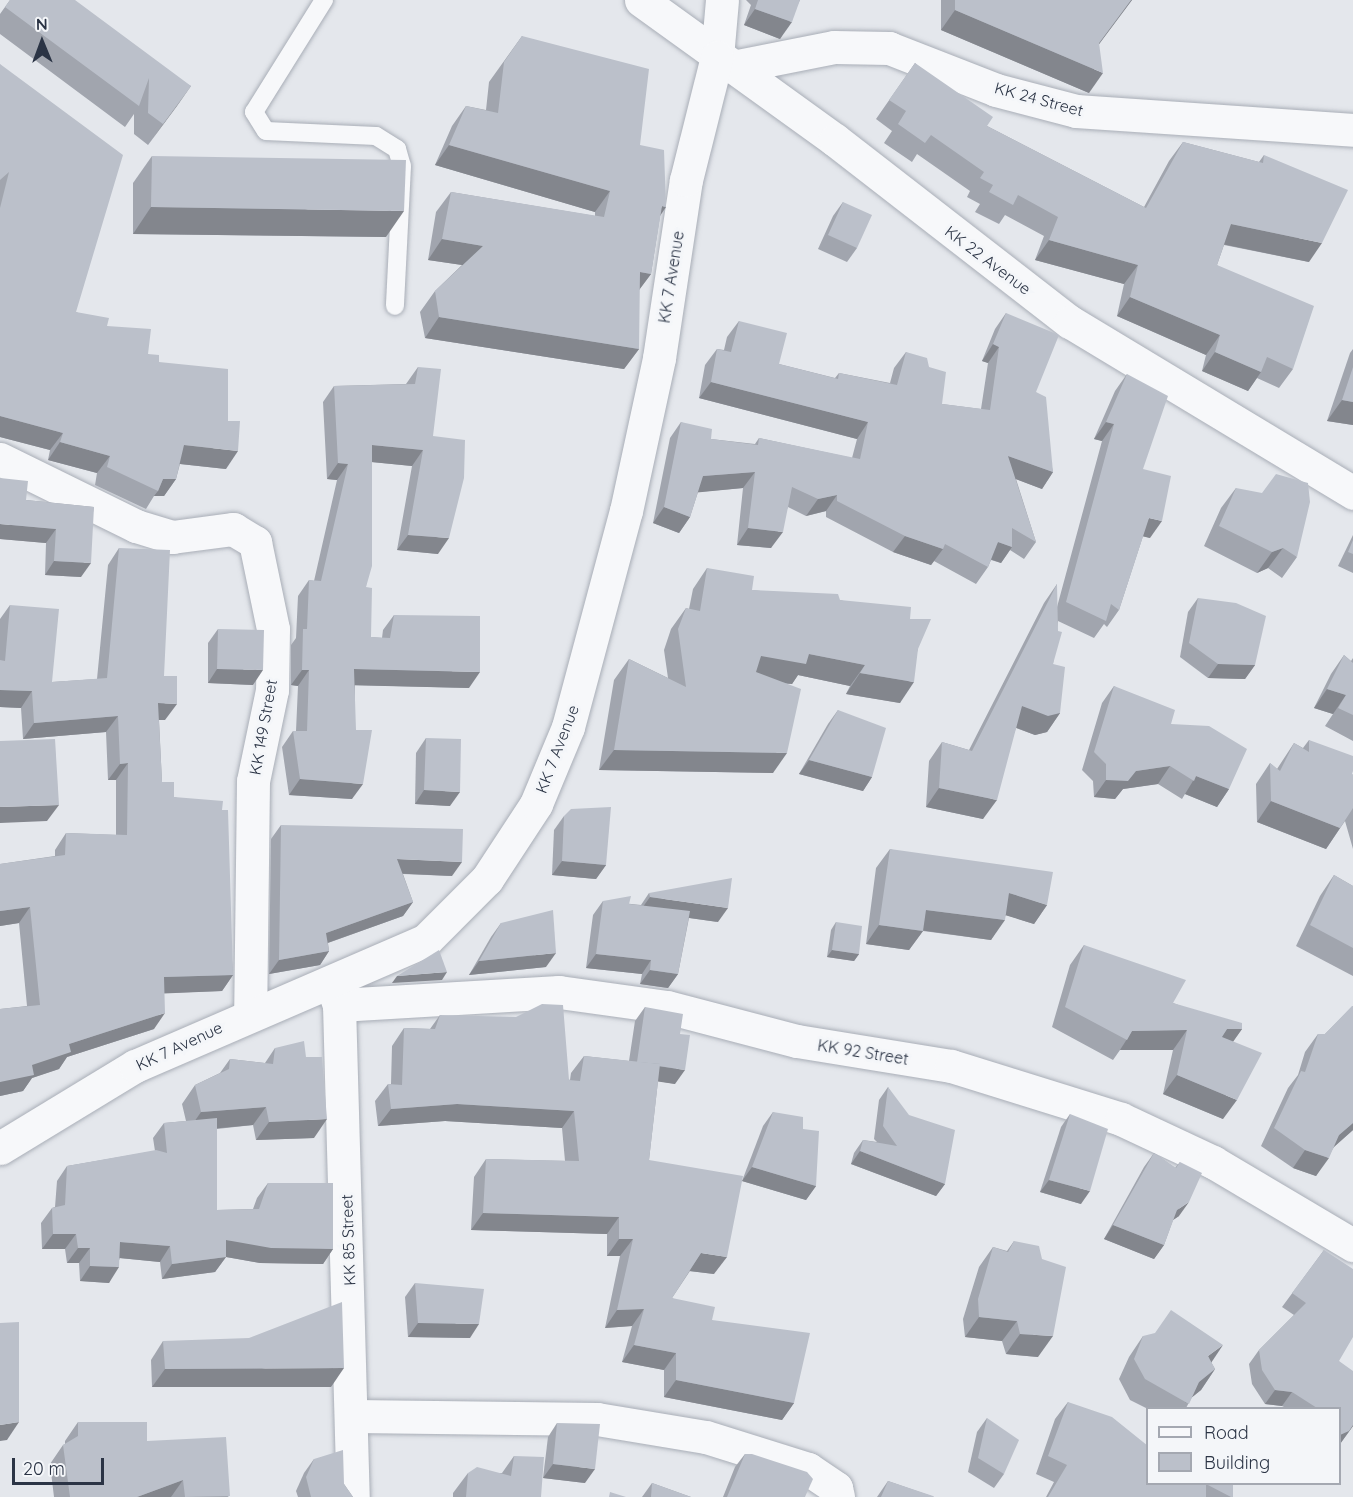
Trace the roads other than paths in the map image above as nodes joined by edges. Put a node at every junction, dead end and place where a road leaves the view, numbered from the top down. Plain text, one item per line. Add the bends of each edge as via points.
1 (324, 0) edge
2 (640, 0) edge
3 (722, 0) edge
4 (725, 62) junction
5 (1353, 130) edge
6 (395, 306) dead end
7 (0, 459) edge
8 (1353, 493) edge
9 (336, 995) junction
10 (250, 1012) junction
11 (0, 1148) edge
12 (1353, 1245) edge
13 (354, 1416) junction
14 (353, 1497) edge
15 (838, 1497) edge

1 - 6 lane via 254,112 266,130 376,136 397,149 402,166
2 - 4 street, KK 22 Avenue
3 - 4 street, KK 7 Avenue
4 - 5 street, KK 24 Street via 834,47 889,48 996,90 1076,111
4 - 8 street, KK 22 Avenue via 1070,322
4 - 9 street, KK 7 Avenue via 686,180 658,358 626,511 568,727 536,804 487,879 426,940
7 - 10 street, KK 149 Street via 136,526 172,537 233,529 255,542 273,629 272,690 253,782
9 - 10 street, KK 7 Avenue
9 - 12 street, KK 92 Street via 559,992 667,1007 797,1041 951,1066 1121,1119 1213,1162
9 - 13 street, KK 85 Street
10 - 11 street, KK 7 Avenue via 135,1066
13 - 14 street, KK 85 Street
13 - 15 street via 597,1419 706,1437 808,1469 836,1488

